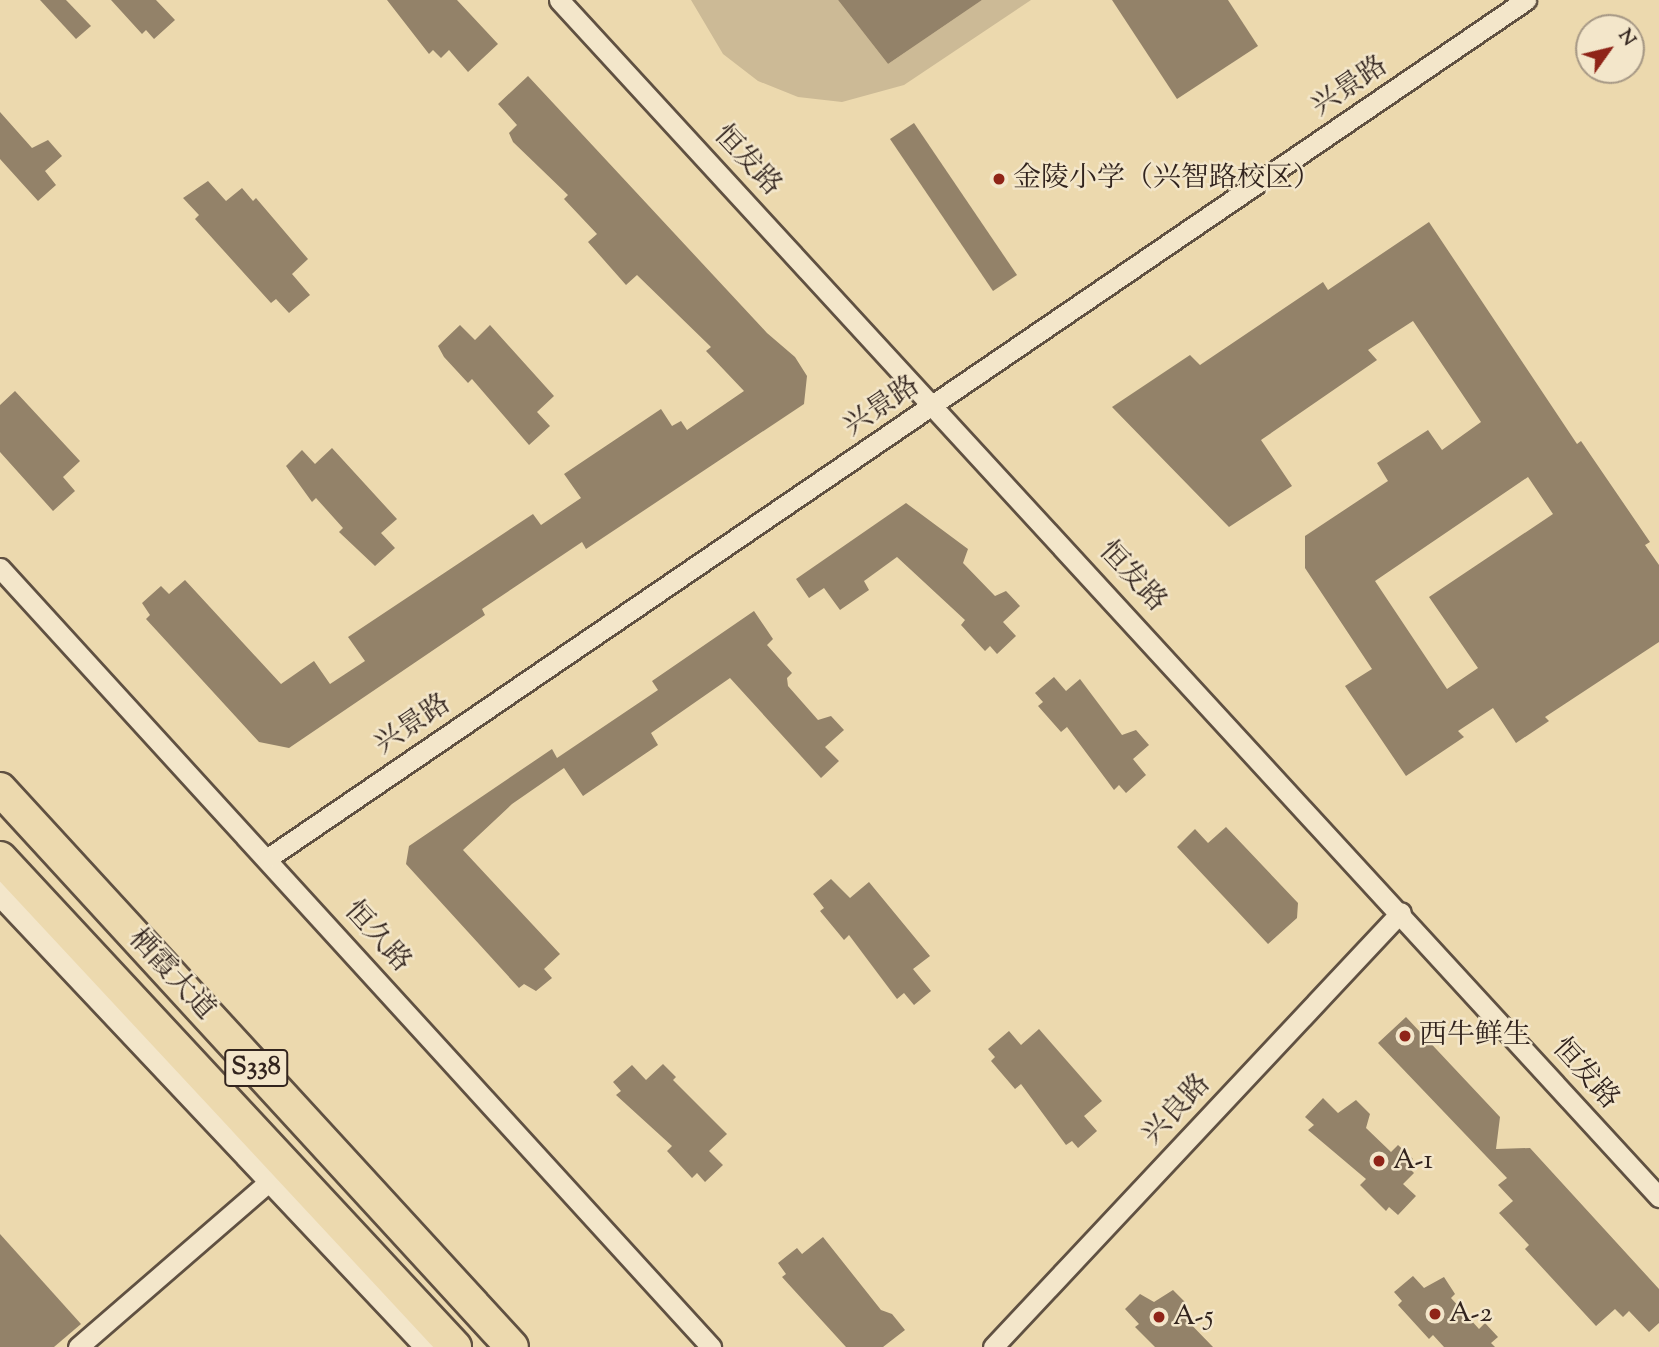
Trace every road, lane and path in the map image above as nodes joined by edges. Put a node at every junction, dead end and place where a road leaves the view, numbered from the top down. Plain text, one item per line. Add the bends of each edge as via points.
1 (559, 0) edge
2 (1526, 0) edge
3 (935, 405) junction
4 (0, 568) edge
5 (0, 789) edge
6 (0, 858) edge
7 (268, 858) junction
8 (0, 893) edge
9 (1401, 912) junction
10 (272, 1178) junction
11 (1659, 1197) edge
12 (78, 1347) edge
13 (428, 1347) edge
14 (455, 1347) edge
15 (512, 1347) edge
16 (711, 1347) edge
17 (993, 1347) edge

1 - 3 street, 恒发路
2 - 3 street, 兴景路
3 - 7 street, 兴景路
3 - 9 street, 恒发路
4 - 7 street, 恒久路
5 - 15 main road, 栖霞大道 / S338
6 - 14 main road, 栖霞大道 / S338
7 - 16 street, 恒久路
8 - 10 street
9 - 11 street, 恒发路
9 - 17 street, 兴良路
10 - 12 street
10 - 13 street

